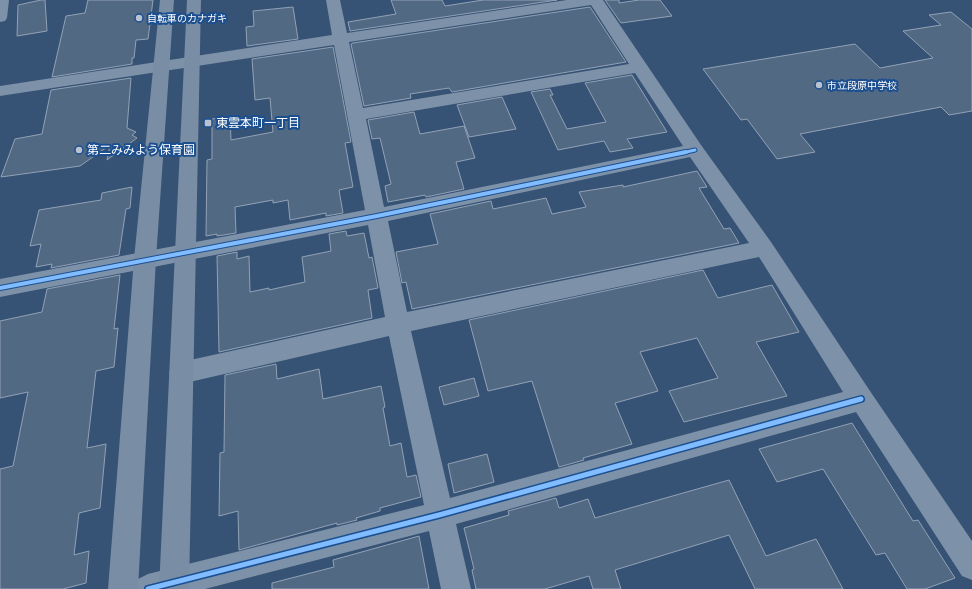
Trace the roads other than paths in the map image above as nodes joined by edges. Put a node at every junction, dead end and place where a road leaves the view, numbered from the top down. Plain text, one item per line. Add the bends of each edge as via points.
1 (2, 0) edge
2 (167, 0) edge
3 (194, 0) edge
4 (333, 0) edge
5 (596, 0) edge
6 (0, 18) edge
7 (341, 39) junction
8 (192, 62) junction
9 (161, 66) junction
10 (640, 67) junction
11 (0, 91) edge
12 (356, 115) junction
13 (695, 150) junction
14 (377, 216) junction
15 (764, 248) junction
16 (186, 252) junction
17 (145, 259) junction
18 (0, 288) edge
19 (398, 324) junction
20 (181, 373) junction
21 (861, 399) junction
22 (440, 515) junction
23 (972, 566) edge
24 (174, 586) edge
25 (123, 589) edge
26 (148, 589) edge
27 (456, 589) edge

1 - 6 street
2 - 9 street
3 - 8 street
4 - 7 street
5 - 7 street
5 - 10 street
7 - 8 street
7 - 12 street
8 - 9 street
8 - 16 street
9 - 11 street
9 - 17 street
10 - 12 street
10 - 13 street
12 - 14 street
13 - 14 street
13 - 15 street
14 - 16 street
14 - 19 street
15 - 19 street
15 - 21 street
16 - 17 street
16 - 20 street
17 - 18 street
17 - 25 street
19 - 20 street
19 - 22 street
20 - 24 street
21 - 22 street
21 - 23 street
22 - 24 street
22 - 27 street
24 - 26 street

